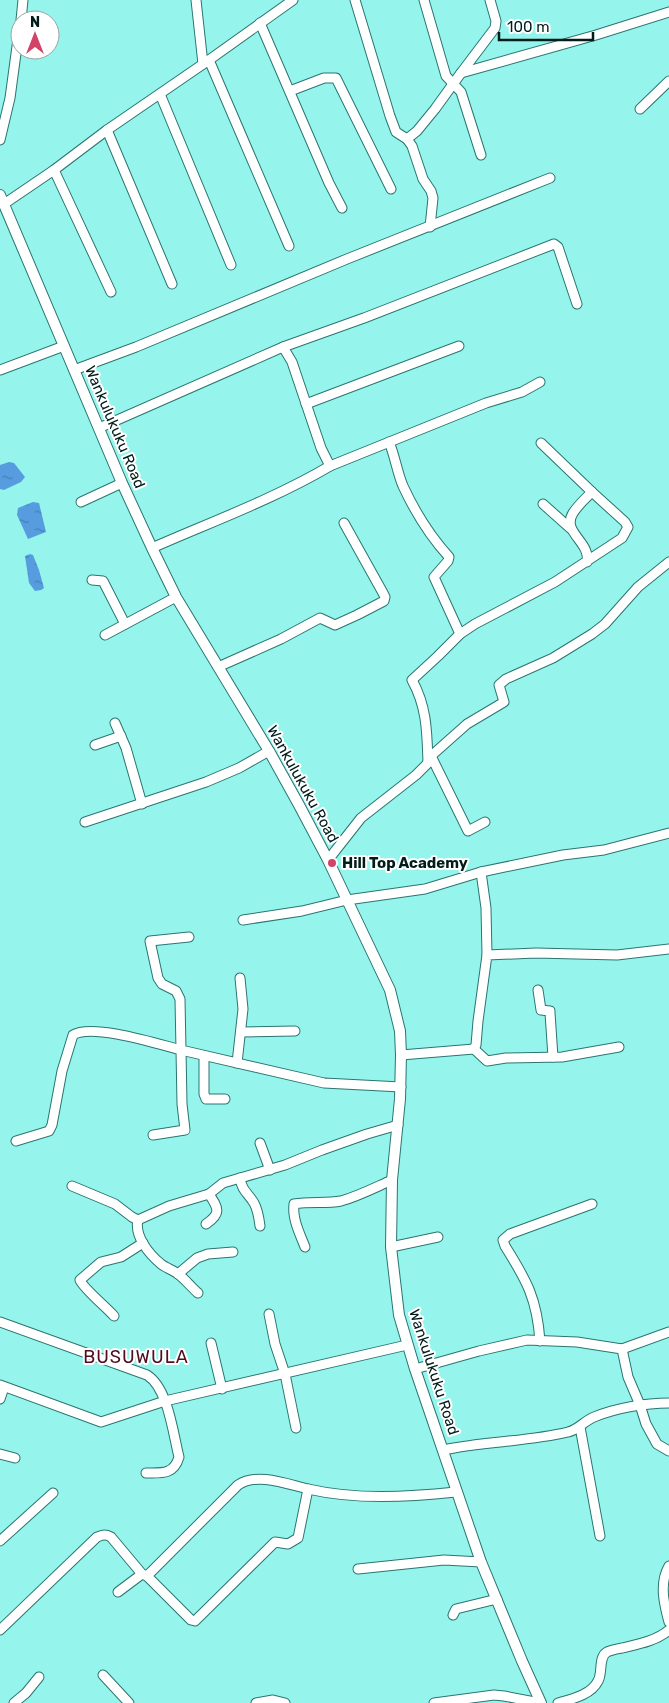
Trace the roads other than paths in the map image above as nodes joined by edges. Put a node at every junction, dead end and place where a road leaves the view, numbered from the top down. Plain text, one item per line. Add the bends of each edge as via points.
1 (196, 0) edge
2 (293, 0) edge
3 (355, 0) edge
4 (424, 0) edge
5 (490, 0) edge
6 (669, 12) edge
7 (260, 23) junction
8 (15, 60) edge
9 (206, 62) junction
10 (461, 74) junction
11 (669, 80) edge
12 (454, 84) junction
13 (290, 91) junction
14 (160, 94) junction
15 (640, 109) dead end
16 (106, 130) junction
17 (407, 139) junction
18 (0, 140) edge
19 (481, 155) dead end
20 (54, 170) junction
21 (550, 178) dead end
22 (391, 189) dead end
23 (2, 200) edge
24 (342, 208) dead end
25 (430, 227) junction
26 (289, 246) dead end
27 (232, 265) dead end
28 (172, 284) dead end
29 (110, 292) dead end
30 (577, 304) dead end
31 (64, 346) junction
32 (284, 346) junction
33 (459, 346) dead end
34 (0, 370) edge
35 (74, 370) junction
36 (540, 382) dead end
37 (306, 404) junction
38 (99, 428) junction
39 (389, 442) junction
40 (541, 443) dead end
41 (330, 466) junction
42 (122, 484) junction
43 (592, 492) junction
44 (81, 502) dead end
45 (543, 504) dead end
46 (344, 523) dead end
47 (571, 529) junction
48 (152, 548) junction
49 (587, 562) junction
50 (669, 562) edge
51 (92, 580) dead end
52 (176, 597) junction
53 (125, 624) junction
54 (460, 634) junction
55 (105, 635) dead end
56 (218, 667) junction
57 (114, 723) dead end
58 (121, 736) junction
59 (95, 745) dead end
60 (269, 751) junction
61 (430, 760) junction
62 (142, 804) junction
63 (85, 822) dead end
64 (485, 822) dead end
65 (669, 834) edge
66 (328, 860) junction
67 (481, 872) junction
68 (347, 900) junction
69 (243, 920) dead end
70 (189, 936) dead end
71 (669, 949) edge
72 (487, 954) junction
73 (240, 978) dead end
74 (538, 990) dead end
75 (295, 1031) dead end
76 (241, 1032) junction
77 (619, 1047) dead end
78 (474, 1049) junction
79 (180, 1050) junction
80 (401, 1055) junction
81 (204, 1056) junction
82 (553, 1057) junction
83 (237, 1063) junction
84 (400, 1087) junction
85 (225, 1099) dead end
86 (398, 1125) junction
87 (153, 1136) dead end
88 (16, 1140) dead end
89 (260, 1143) dead end
90 (270, 1170) junction
91 (240, 1178) junction
92 (392, 1180) junction
93 (72, 1186) dead end
94 (209, 1194) junction
95 (592, 1204) dead end
96 (138, 1220) junction
97 (206, 1224) dead end
98 (260, 1226) dead end
99 (438, 1237) dead end
100 (143, 1243) junction
101 (305, 1247) dead end
102 (391, 1247) junction
103 (233, 1252) dead end
104 (178, 1274) junction
105 (198, 1294) dead end
106 (269, 1314) dead end
107 (114, 1316) dead end
108 (0, 1322) edge
109 (669, 1330) edge
110 (540, 1341) junction
111 (211, 1343) dead end
112 (407, 1345) junction
113 (622, 1349) junction
114 (415, 1370) junction
115 (285, 1374) junction
116 (2, 1386) edge
117 (222, 1389) junction
118 (0, 1399) edge
119 (165, 1401) junction
120 (669, 1403) edge
121 (640, 1405) junction
122 (580, 1427) junction
123 (296, 1428) dead end
124 (443, 1450) junction
125 (669, 1451) edge
126 (0, 1454) edge
127 (15, 1458) dead end
128 (146, 1473) dead end
129 (308, 1488) junction
130 (456, 1492) junction
131 (53, 1493) dead end
132 (600, 1536) dead end
133 (0, 1541) edge
134 (481, 1562) junction
135 (669, 1566) edge
136 (358, 1569) dead end
137 (144, 1575) junction
138 (118, 1592) dead end
139 (496, 1599) junction
140 (453, 1615) dead end
141 (669, 1622) edge
142 (0, 1630) edge
143 (669, 1630) edge
144 (103, 1675) dead end
145 (39, 1676) dead end
146 (14, 1703) edge
147 (129, 1703) edge
148 (256, 1703) edge
149 (285, 1703) edge
150 (434, 1703) edge
151 (541, 1703) edge
152 (558, 1703) edge

1 - 9 street
2 - 7 street
3 - 17 street via 390,116 396,132
4 - 12 street via 446,76
5 - 10 street via 495,28
6 - 10 street
7 - 9 street
7 - 13 street
8 - 18 street
9 - 14 street
9 - 26 street
10 - 12 street
11 - 15 street
12 - 17 street
12 - 19 street via 461,92
13 - 22 street via 324,78 336,78
13 - 24 street
14 - 16 street
14 - 27 street
16 - 20 street
16 - 28 street
17 - 25 street via 433,198
20 - 23 street
20 - 29 street
21 - 25 street
23 - 31 main road, Wankulukuku Road
25 - 35 street
30 - 32 street via 558,247 554,244
31 - 34 street
31 - 35 main road, Wankulukuku Road
32 - 37 street
32 - 38 street
33 - 37 street
35 - 38 main road, Wankulukuku Road
36 - 39 street via 522,392
37 - 41 street
38 - 42 main road, Wankulukuku Road
39 - 41 street
39 - 54 street via 414,508 432,538 449,557 434,576
40 - 43 street
41 - 48 street via 234,513
42 - 44 street
42 - 48 main road, Wankulukuku Road
43 - 47 street via 572,514
43 - 49 street via 628,527 622,538
45 - 47 street
46 - 56 street via 386,597 384,600 335,624 320,618
47 - 49 street via 586,548
48 - 52 main road, Wankulukuku Road
49 - 54 street
50 - 61 street via 638,587 606,624 552,658 506,679 499,685 504,702 467,724
51 - 53 street via 103,582
52 - 53 street
52 - 56 main road, Wankulukuku Road
53 - 55 street
54 - 61 street via 412,680 420,694
56 - 60 main road, Wankulukuku Road
57 - 58 street
58 - 59 street
58 - 62 street
60 - 62 street via 206,782
60 - 66 main road, Wankulukuku Road
61 - 64 street via 468,831
61 - 66 street via 361,818
62 - 63 street
65 - 67 street via 604,850
66 - 68 main road, Wankulukuku Road
67 - 68 street via 425,889
67 - 72 street
68 - 69 street
68 - 80 main road, Wankulukuku Road via 390,990 400,1031
70 - 79 street via 150,940 158,978 162,984 176,991 180,999
71 - 72 street via 617,955
72 - 78 street
73 - 76 street
74 - 82 street via 541,1010 550,1011
75 - 76 street
76 - 83 street
77 - 82 street
78 - 80 street
78 - 82 street via 487,1061
79 - 81 street
79 - 87 street via 185,1130
79 - 88 street via 134,1038 77,1032 72,1035 49,1131
80 - 84 main road, Wankulukuku Road
81 - 83 street
81 - 85 street via 206,1099
83 - 84 street via 324,1083
84 - 86 main road, Wankulukuku Road
86 - 90 street
86 - 92 main road, Wankulukuku Road
89 - 90 street
90 - 91 street
91 - 94 street via 223,1183
91 - 98 street via 244,1192 254,1204
92 - 101 street via 340,1201 294,1204 295,1220
92 - 102 main road, Wankulukuku Road
93 - 96 street via 115,1204
94 - 96 street
94 - 97 street via 217,1206 217,1213
95 - 110 street via 510,1234 503,1240 529,1287 538,1317
96 - 100 street
99 - 102 street
100 - 104 street via 161,1264
100 - 107 street via 121,1257 101,1262 80,1280
102 - 112 main road, Wankulukuku Road via 399,1315
103 - 104 street via 197,1258
104 - 105 street
106 - 115 street
108 - 119 street via 147,1375 155,1380
109 - 113 street
110 - 113 street via 577,1342
110 - 114 street via 527,1340 478,1351
111 - 117 street
112 - 114 main road, Wankulukuku Road
112 - 115 street
113 - 121 street via 628,1377
114 - 124 main road, Wankulukuku Road
115 - 117 street
115 - 123 street
116 - 118 street
116 - 119 street via 96,1422
117 - 119 street
119 - 128 street via 179,1456 177,1464 163,1473
120 - 121 street
121 - 122 street via 597,1416
121 - 125 street via 657,1444
122 - 124 street via 543,1438 488,1442
122 - 132 street
124 - 130 main road, Wankulukuku Road
126 - 127 street
129 - 130 street via 359,1496
129 - 137 street via 245,1480
129 - 137 street via 298,1538 288,1544 278,1542 271,1546 195,1620 191,1620
130 - 134 main road, Wankulukuku Road
131 - 133 street
134 - 136 street via 444,1560
134 - 139 main road, Wankulukuku Road
135 - 141 street via 664,1579 663,1602
137 - 138 street
137 - 142 street via 111,1537 102,1535
139 - 140 street via 456,1609
139 - 151 main road, Wankulukuku Road
143 - 152 street via 648,1642 606,1652 597,1684 588,1692
144 - 147 street
145 - 146 street
148 - 149 street via 273,1700
150 - 151 street via 494,1695

